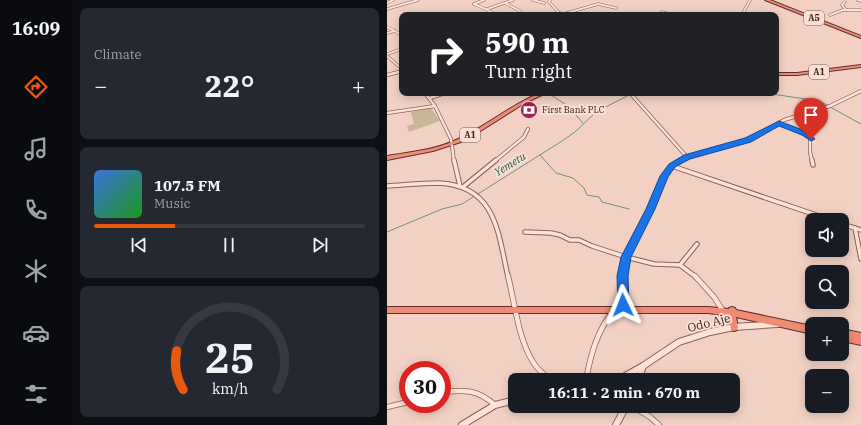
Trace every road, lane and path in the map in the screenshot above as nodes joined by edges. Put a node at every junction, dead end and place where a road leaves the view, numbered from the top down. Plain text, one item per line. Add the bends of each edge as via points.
1 (393, 0) edge
2 (418, 0) edge
3 (484, 0) edge
4 (513, 0) edge
5 (533, 0) edge
6 (550, 0) edge
7 (751, 0) edge
8 (767, 0) edge
9 (858, 0) edge
10 (773, 1) edge
11 (861, 1) edge
12 (845, 2) dead end
13 (505, 3) junction
14 (544, 3) dead end
15 (387, 4) edge
16 (615, 8) dead end
17 (387, 9) edge
18 (487, 10) junction
19 (846, 10) junction
20 (861, 10) edge
21 (520, 11) dead end
22 (492, 12) edge
23 (558, 12) edge
24 (568, 12) edge
25 (744, 12) edge
26 (830, 15) dead end
27 (387, 27) edge
28 (395, 31) junction
29 (387, 33) edge
30 (399, 33) edge
31 (861, 36) edge
32 (399, 50) edge
33 (387, 55) edge
34 (399, 67) edge
35 (861, 67) edge
36 (399, 71) edge
37 (387, 75) edge
38 (779, 75) edge
39 (861, 91) edge
40 (436, 96) edge
41 (533, 96) edge
42 (537, 96) edge
43 (632, 96) edge
44 (430, 98) joint
45 (435, 106) junction
46 (387, 113) edge
47 (779, 123) junction
48 (528, 129) dead end
49 (451, 143) junction
50 (387, 157) edge
51 (687, 157) junction
52 (813, 165) dead end
53 (672, 166) junction
54 (387, 186) edge
55 (462, 186) junction
56 (810, 213) edge
57 (849, 226) edge
58 (855, 228) junction
59 (861, 230) edge
60 (525, 232) dead end
61 (697, 244) dead end
62 (626, 257) junction
63 (861, 259) edge
64 (680, 265) junction
65 (623, 305) junction
66 (387, 307) edge
67 (516, 307) junction
68 (615, 309) junction
69 (722, 309) junction
70 (387, 310) edge
71 (732, 310) junction
72 (787, 324) junction
73 (805, 325) edge
74 (734, 327) junction
75 (805, 328) edge
76 (849, 334) edge
77 (861, 337) edge
78 (849, 338) edge
79 (861, 341) edge
80 (643, 366) junction
81 (542, 373) edge
82 (588, 373) edge
83 (630, 373) edge
84 (640, 373) edge
85 (451, 392) edge
86 (508, 402) edge
87 (399, 404) edge
88 (495, 405) junction
89 (387, 407) edge
90 (623, 413) edge
91 (643, 413) edge
92 (462, 425) edge
93 (616, 425) edge
94 (659, 425) edge

1 - 15 street
2 - 17 street
3 - 18 street via 474,4
4 - 13 street
5 - 14 street
6 - 23 street
7 - 25 street
8 - 10 highway, A5
9 - 11 street
10 - 31 highway, A5
12 - 19 street via 842,5
13 - 18 street
13 - 21 street
16 - 24 street via 598,4
18 - 22 street
19 - 20 street
19 - 26 street
27 - 28 street
28 - 29 street
28 - 30 street
32 - 33 street
33 - 34 street
35 - 38 highway, A1 via 800,76
36 - 37 street
39 - 47 street via 826,108
40 - 44 street
41 - 49 highway, A1
42 - 49 highway, A1
43 - 51 street
44 - 45 street
45 - 46 street
45 - 49 street
47 - 51 street via 748,140
47 - 52 street via 810,137
48 - 55 street via 524,137
49 - 50 highway, A1
49 - 55 street
51 - 53 street
53 - 56 street
53 - 62 street via 664,176
54 - 55 street via 443,183
55 - 67 street via 477,194 493,216
57 - 58 street
58 - 59 street
58 - 63 street
60 - 62 street via 560,235
61 - 64 street
62 - 64 street via 654,264
62 - 65 street
64 - 69 street via 698,278
65 - 67 highway
65 - 69 highway
66 - 67 highway
67 - 68 highway
67 - 70 highway
67 - 81 street via 523,340 533,362
68 - 69 highway
68 - 82 street via 596,336
69 - 71 highway
71 - 72 highway
71 - 73 highway
71 - 74 highway
72 - 74 street, Odo Aje
72 - 75 highway
74 - 80 street, Odo Aje via 679,342
76 - 77 highway
78 - 79 highway
80 - 83 street, Odo Aje
80 - 84 street
85 - 88 street via 479,392
86 - 88 street
87 - 89 street
88 - 92 street
90 - 93 street
91 - 94 street

